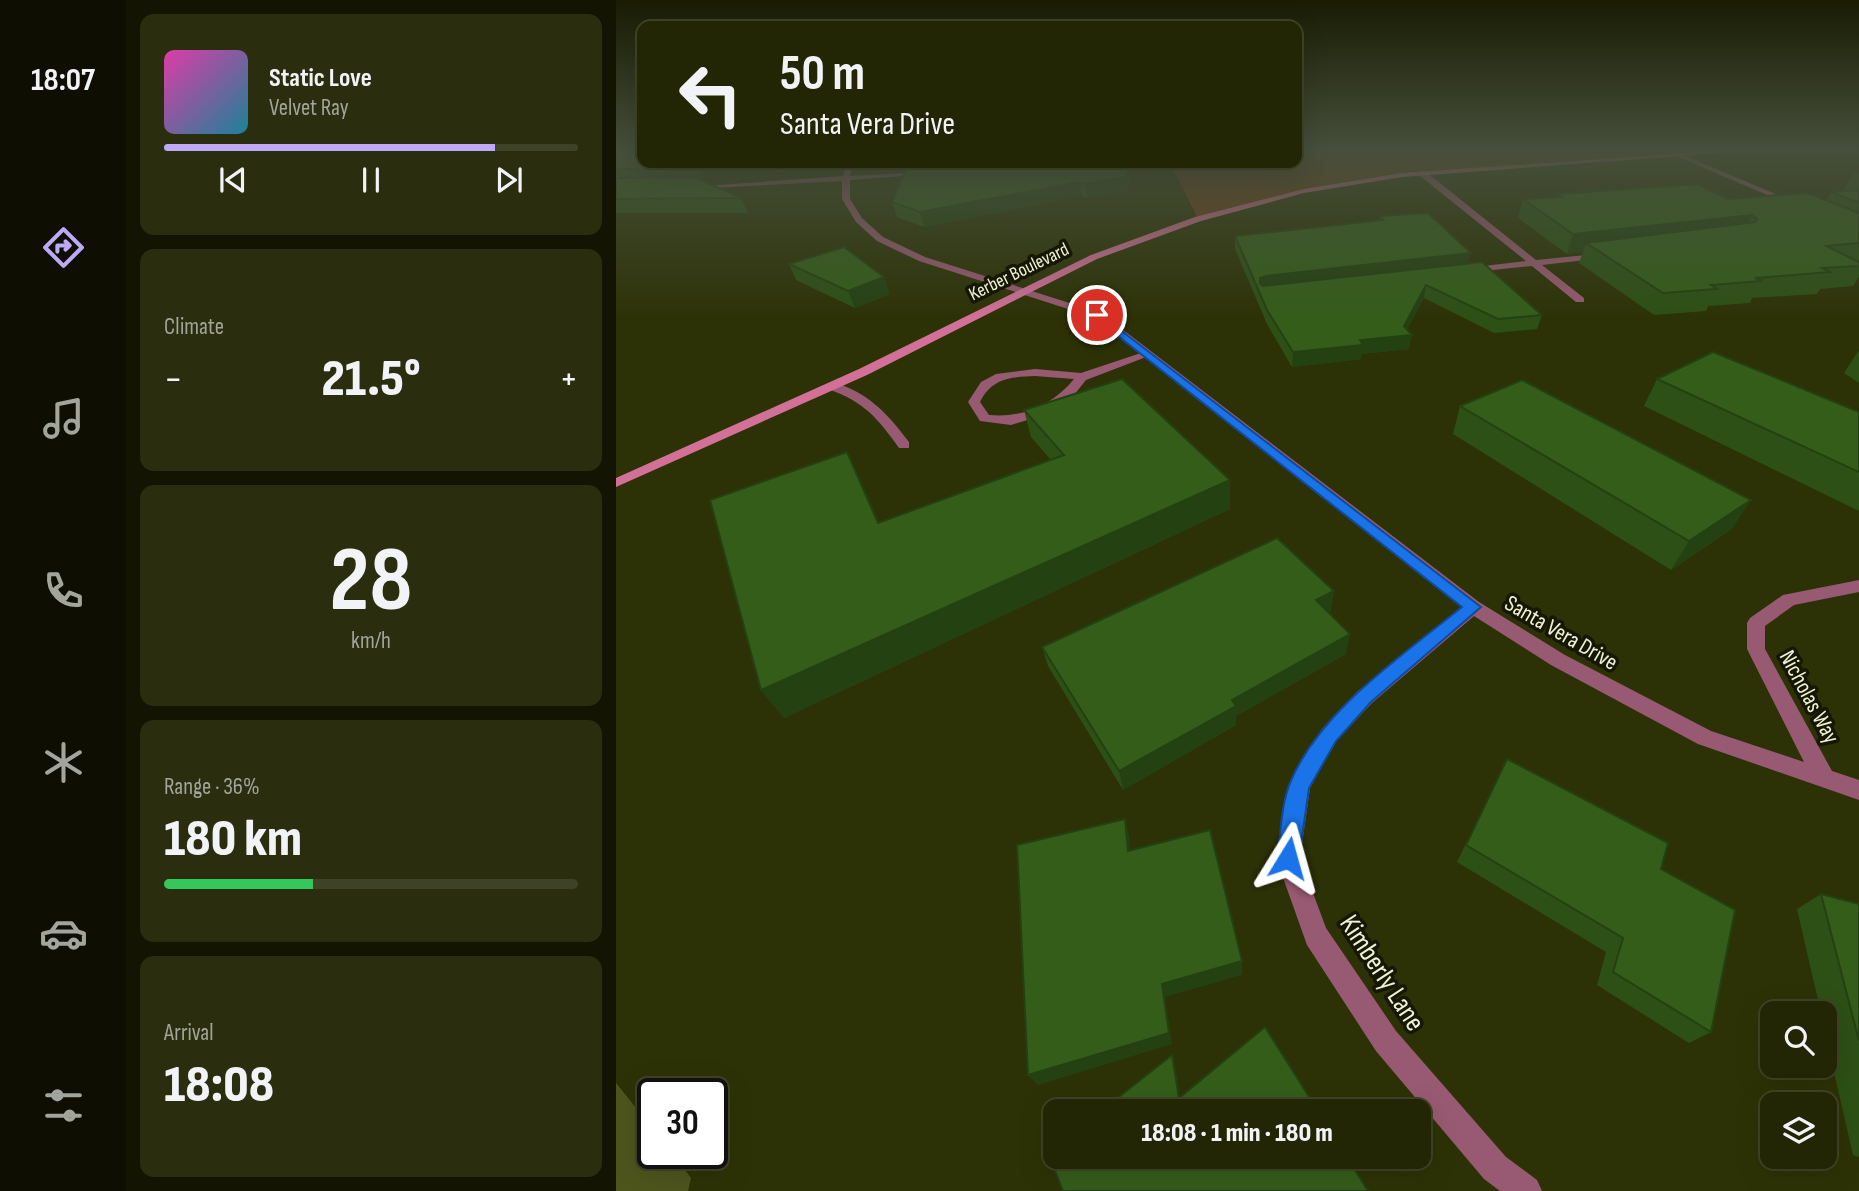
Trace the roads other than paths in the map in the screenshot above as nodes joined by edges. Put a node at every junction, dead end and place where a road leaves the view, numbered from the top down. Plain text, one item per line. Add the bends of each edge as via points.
1 (850, 206) edge
2 (1249, 206) edge
3 (1463, 206) edge
4 (1617, 253) edge
5 (1534, 263) junction
6 (1453, 273) edge
7 (1022, 291) junction
8 (1580, 300) dead end
9 (1147, 354) junction
10 (1082, 377) junction
11 (832, 386) junction
12 (904, 445) dead end
13 (616, 483) edge
14 (1859, 586) edge
15 (1472, 607) junction
16 (1824, 778) junction
17 (1859, 790) edge
18 (1526, 1191) edge

1 - 7 street, Santa Vera Drive via 880,239 922,259
2 - 7 street, Kerber Boulevard via 1094,257
3 - 5 street
4 - 5 street
5 - 6 street
5 - 8 street
7 - 9 street, Santa Vera Drive via 1097,315
7 - 11 street, Kerber Boulevard
9 - 10 street
9 - 15 street, Santa Vera Drive
10 - 10 street via 1045,410 1011,421 985,418 974,402 991,380 1039,373
11 - 12 street via 860,395 877,409
11 - 13 street, Kerber Boulevard
14 - 16 street, Nicholas Way via 1789,600 1756,623 1756,649
15 - 16 street, Santa Vera Drive via 1558,660 1705,738
15 - 18 street, Kimberly Lane via 1365,697 1329,735 1299,786 1288,858 1317,936 1386,1041 1494,1168
16 - 17 street, Santa Vera Drive

